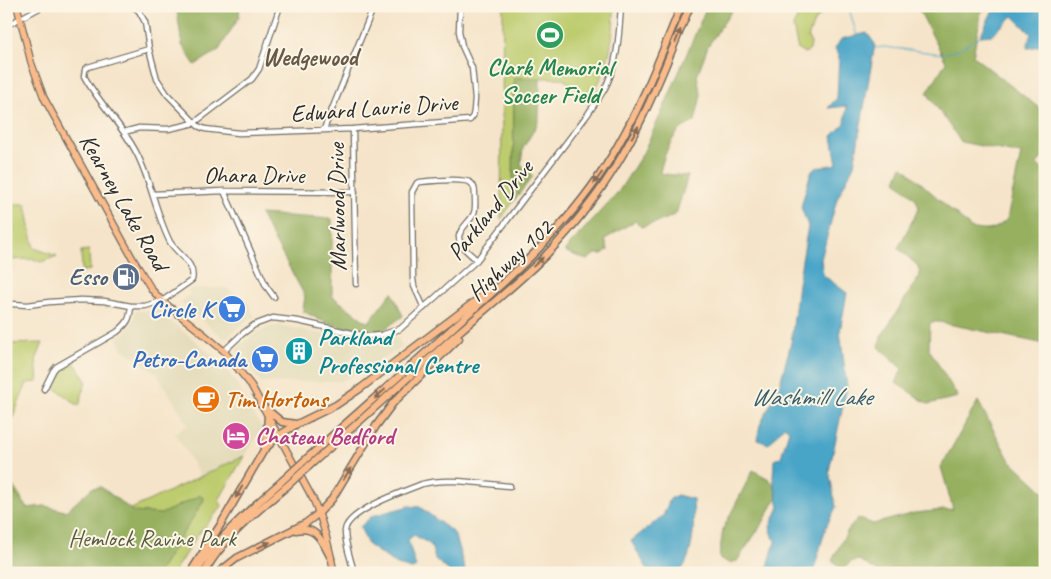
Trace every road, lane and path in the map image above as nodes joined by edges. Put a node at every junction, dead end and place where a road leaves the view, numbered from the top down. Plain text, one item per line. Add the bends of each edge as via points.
1 (17, 6) edge
2 (43, 6) edge
3 (133, 6) edge
4 (280, 6) edge
5 (374, 6) edge
6 (460, 6) edge
7 (621, 6) edge
8 (681, 6) edge
9 (690, 6) edge
10 (20, 18) junction
11 (6, 26) edge
12 (149, 49) junction
13 (194, 123) junction
14 (324, 129) junction
15 (353, 129) junction
16 (124, 132) junction
17 (224, 191) junction
18 (355, 192) junction
19 (153, 194) junction
20 (477, 260) junction
21 (520, 267) junction
22 (356, 284) dead end
23 (502, 295) junction
24 (274, 296) dead end
25 (162, 301) junction
26 (6, 303) edge
27 (131, 306) junction
28 (424, 308) junction
29 (224, 352) junction
30 (44, 389) dead end
31 (260, 404) junction
32 (268, 416) junction
33 (298, 424) junction
34 (278, 436) junction
35 (264, 450) junction
36 (307, 463) junction
37 (284, 483) junction
38 (510, 486) dead end
39 (319, 513) junction
40 (290, 532) junction
41 (331, 558) junction
42 (190, 573) edge
43 (196, 573) edge
44 (204, 573) edge
45 (218, 573) edge
46 (334, 573) edge
47 (354, 573) edge

1 - 10 main road, Kearney Lake Road
2 - 10 street
3 - 12 street via 145,22
4 - 13 street via 252,79
5 - 14 street
6 - 15 street, Edward Laurie Drive via 459,31 472,68 474,112 470,120
7 - 20 street, Parkland Drive via 617,53 604,90
8 -> 21 highway, Highway 102 via 633,118 604,168 576,208
23 -> 9 highway, Highway 102 via 571,227 612,172 640,124
10 - 11 street
10 - 25 main road, Kearney Lake Road via 44,98 133,259
12 - 13 street via 157,79
12 - 16 street via 85,70 87,81
13 - 14 street, Edward Laurie Drive via 205,129 239,132
13 - 16 street via 168,129 139,128
14 - 15 street, Edward Laurie Drive
15 - 18 street, Marlwood Drive
16 - 19 street via 137,152
17 - 18 street, Ohara Drive
17 - 19 street, Ohara Drive
17 - 24 street via 266,286
18 - 22 street, Marlwood Drive
19 - 25 street via 171,243 193,274 192,280
20 - 28 street, Parkland Drive
20 - 28 street via 463,247 459,236 474,214 475,190 472,184 459,180 417,183 412,192 413,279
21 - 33 highway via 353,394
21 -> 36 highway, Highway 102
23 - 36 highway, Highway 102
39 -> 23 highway via 332,499 376,426 394,403
25 - 27 street
25 - 29 main road, Kearney Lake Road
26 - 27 street via 81,300
27 - 30 street via 130,318 124,326 56,367
28 - 29 street, Parkland Drive via 400,329 369,336 274,318 254,325
29 - 31 main road, Kearney Lake Road via 251,386
31 - 32 main road, Kearney Lake Road
31 - 33 highway via 282,422
32 - 34 main road, Kearney Lake Road
32 - 35 highway
33 - 34 highway
34 - 35 highway
34 - 39 main road, Kearney Lake Road
35 -> 42 highway
36 - 37 highway, Highway 102, bridge
37 - 43 highway, Highway 102 via 249,510 222,537
37 - 44 highway, Highway 102 via 233,534
38 - 47 street via 430,482 367,508 346,528 346,543
39 - 40 highway
39 - 41 main road, Kearney Lake Road
40 - 41 highway via 302,528 310,530
45 -> 40 highway via 237,558
41 - 46 main road, Kearney Lake Road

